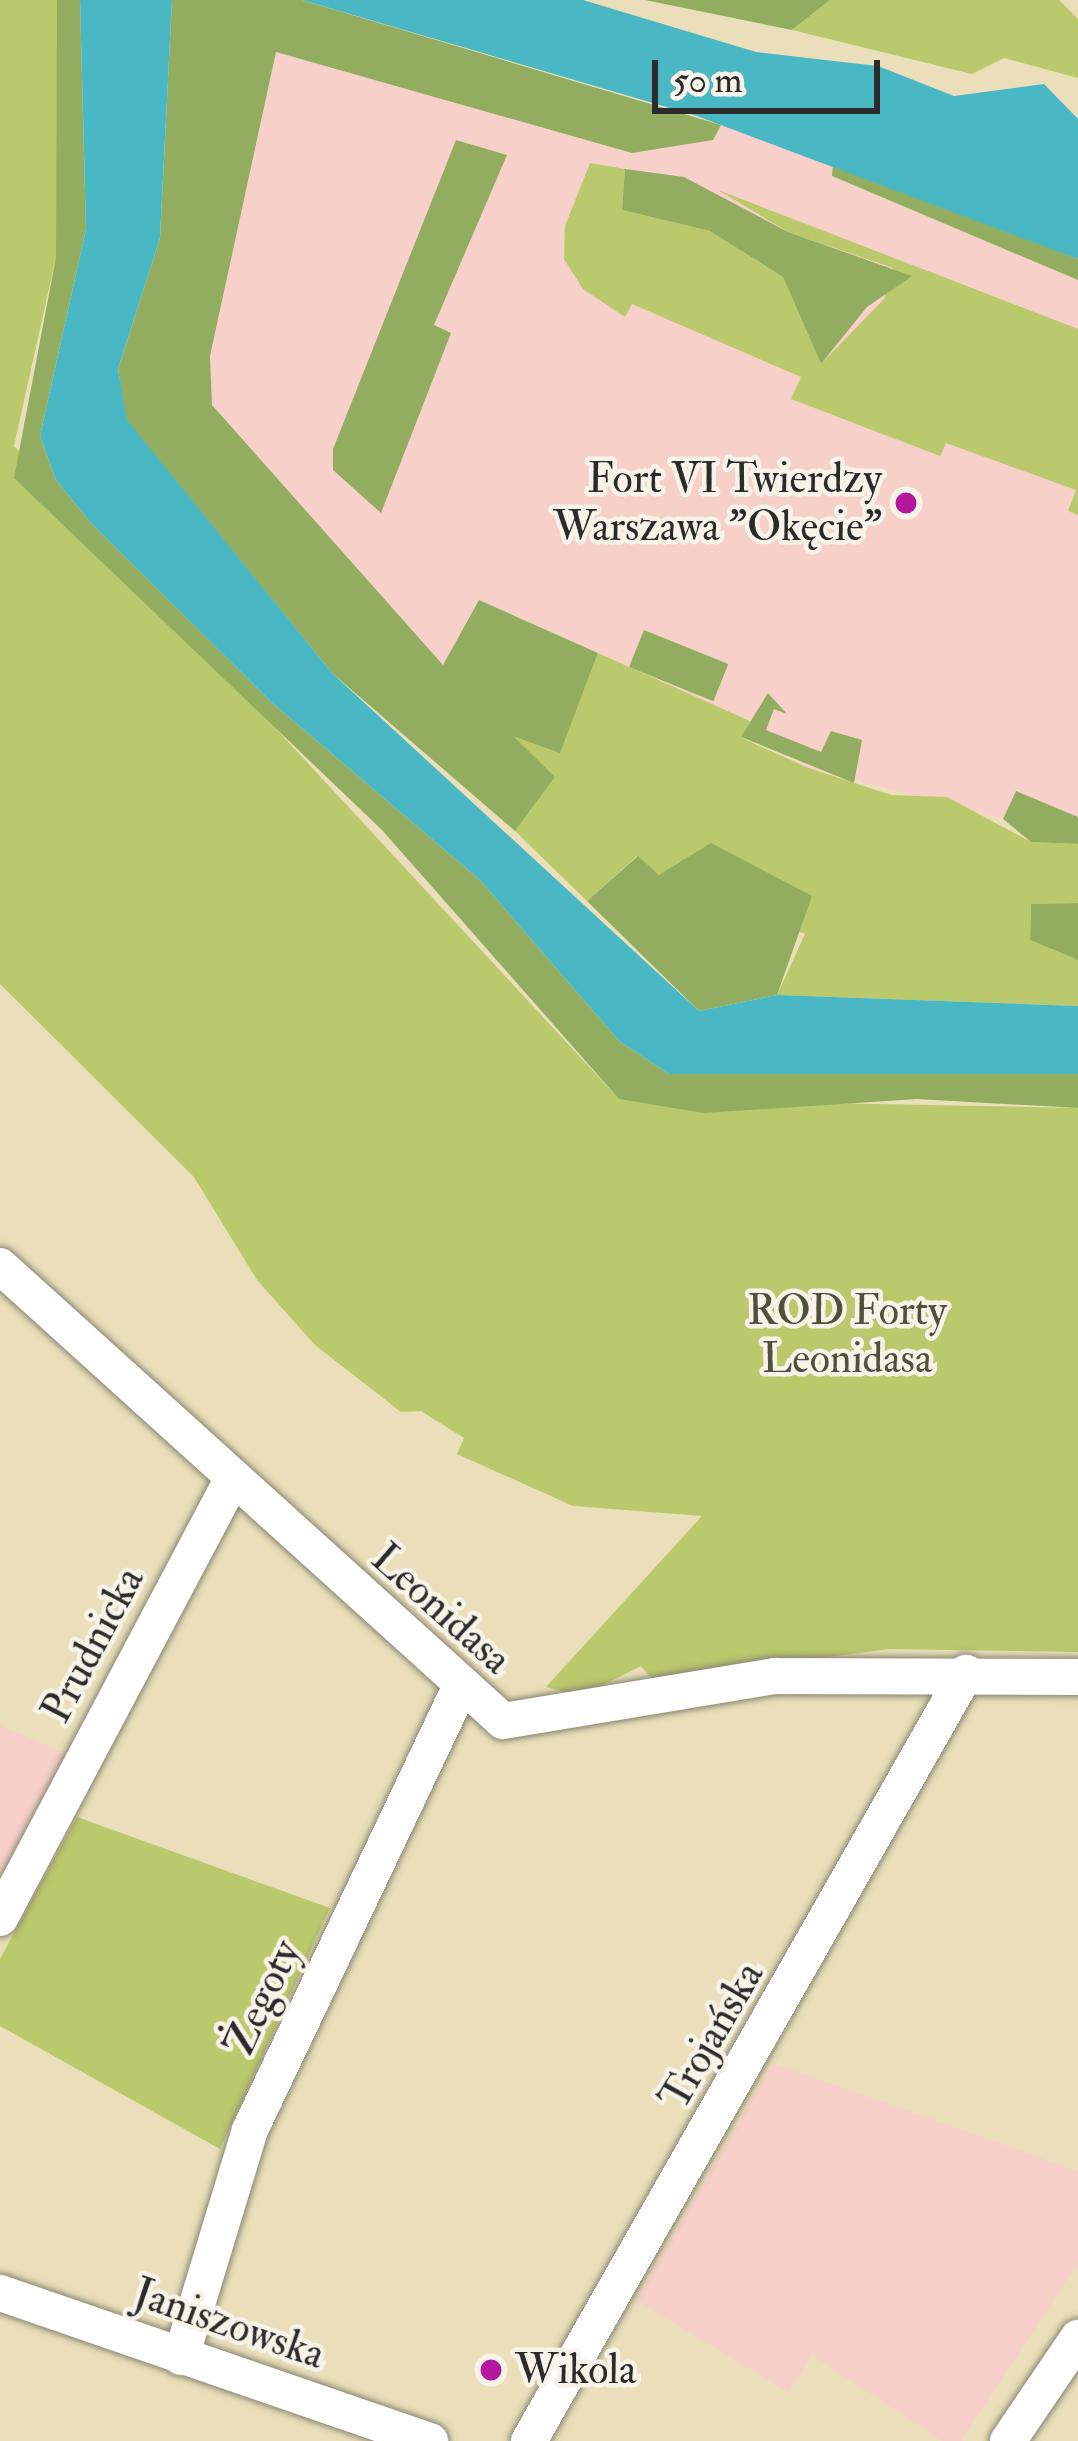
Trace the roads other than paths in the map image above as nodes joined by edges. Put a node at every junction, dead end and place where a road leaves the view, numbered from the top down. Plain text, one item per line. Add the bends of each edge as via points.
1 (0, 1266) edge
2 (232, 1480) junction
3 (966, 1673) junction
4 (1078, 1677) edge
5 (459, 1689) junction
6 (0, 1918) edge
7 (0, 2294) edge
8 (1078, 2338) edge
9 (181, 2357) junction
10 (430, 2441) edge
11 (530, 2441) edge
12 (1008, 2441) edge

1 - 2 street, Leonidasa
2 - 5 street, Leonidasa
2 - 6 street, Prudnicka
3 - 4 street, Leonidasa
3 - 5 street, Leonidasa via 746,1679 514,1722
3 - 11 street, Trojańska
5 - 9 street, Żegoty via 250,2130
7 - 9 street, Janiszowska
8 - 12 street
9 - 10 street, Janiszowska

